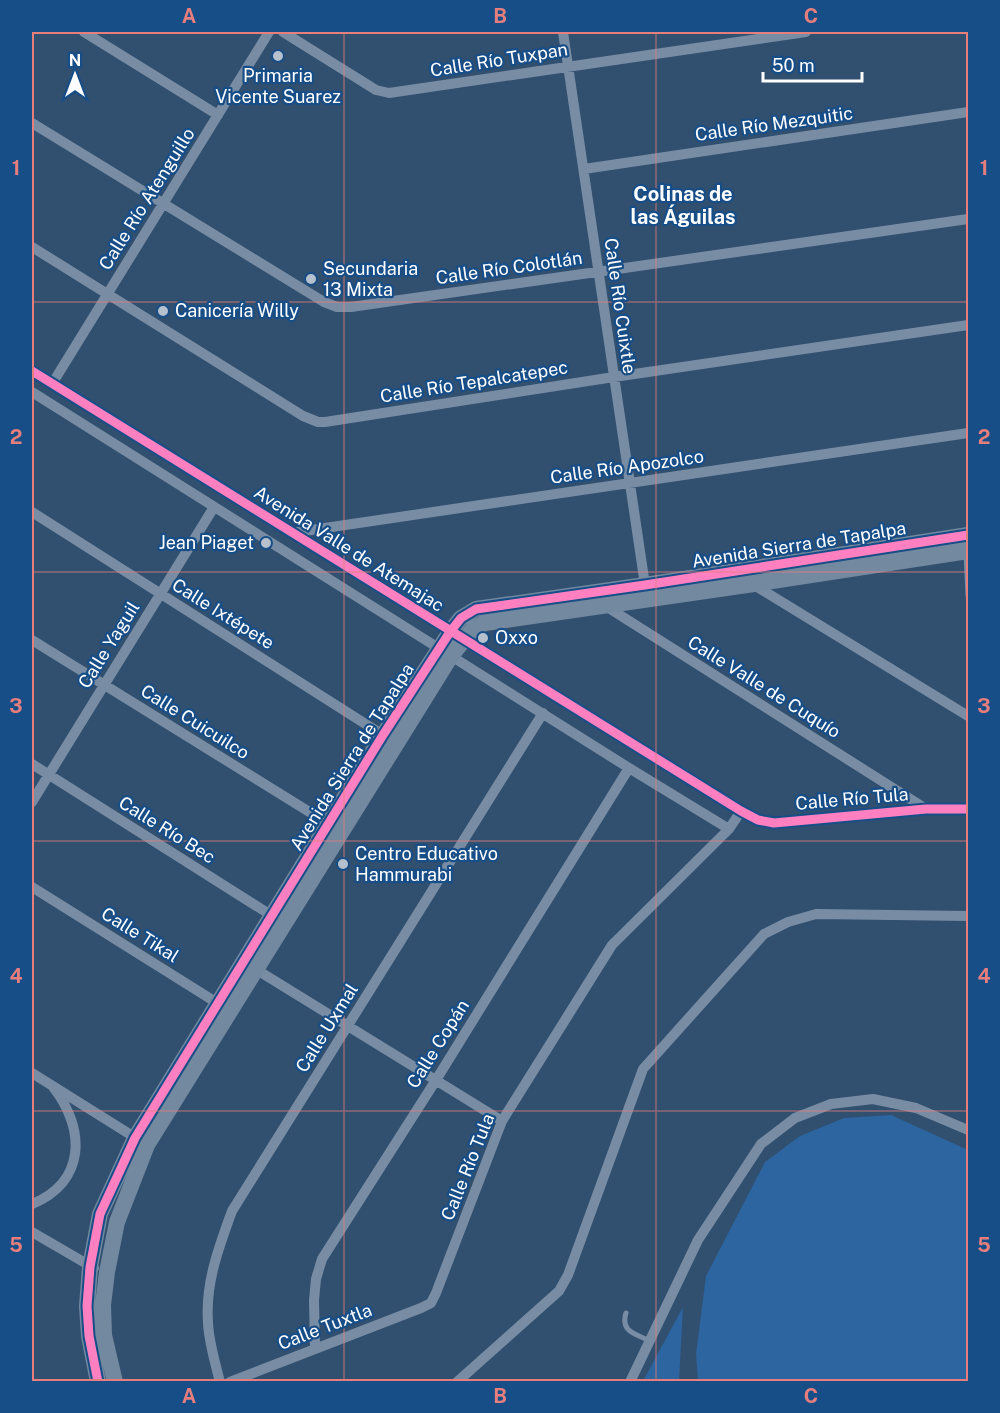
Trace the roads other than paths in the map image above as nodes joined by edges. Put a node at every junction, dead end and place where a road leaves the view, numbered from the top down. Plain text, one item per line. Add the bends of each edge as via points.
1 (84, 32) edge
2 (269, 32) edge
3 (284, 32) edge
4 (563, 32) edge
5 (806, 32) edge
6 (568, 66) junction
7 (969, 112) edge
8 (218, 115) junction
9 (32, 123) edge
10 (584, 169) junction
11 (163, 204) junction
12 (969, 219) edge
13 (32, 247) edge
14 (599, 272) junction
15 (108, 294) junction
16 (969, 325) edge
17 (32, 371) edge
18 (614, 377) junction
19 (52, 384) junction
20 (32, 392) edge
21 (969, 433) edge
22 (630, 483) junction
23 (214, 507) junction
24 (32, 512) edge
25 (291, 533) junction
26 (968, 546) edge
27 (754, 584) junction
28 (645, 585) junction
29 (584, 593) junction
30 (160, 594) junction
31 (968, 596) edge
32 (604, 605) junction
33 (457, 636) junction
34 (32, 640) edge
35 (445, 652) junction
36 (104, 685) junction
37 (543, 713) junction
38 (969, 716) edge
39 (390, 740) junction
40 (32, 764) edge
41 (629, 768) junction
42 (48, 774) junction
43 (32, 802) edge
44 (926, 809) junction
45 (969, 809) edge
46 (741, 811) junction
47 (335, 828) junction
48 (729, 829) junction
49 (32, 887) edge
50 (969, 916) edge
51 (279, 919) junction
52 (257, 970) junction
53 (224, 1007) junction
54 (348, 1026) junction
55 (32, 1073) edge
56 (436, 1080) junction
57 (53, 1087) junction
58 (502, 1121) junction
59 (969, 1130) edge
60 (141, 1141) junction
61 (32, 1204) edge
62 (32, 1232) edge
63 (90, 1267) junction
64 (107, 1272) junction
65 (431, 1303) joint
66 (626, 1313) dead end
67 (650, 1341) junction
68 (315, 1349) junction
69 (98, 1382) edge
70 (115, 1382) edge
71 (220, 1382) edge
72 (230, 1382) edge
73 (457, 1382) edge
74 (630, 1382) edge

1 - 8 street
2 - 8 street, Calle Río Atenguillo
3 - 6 street, Calle Río Tuxpan via 383,93
4 - 6 street, Calle Río Cuixtle
5 - 6 street, Calle Río Tuxpan
6 - 10 street, Calle Río Cuixtle
7 - 10 street, Calle Río Mezquitic
8 - 11 street, Calle Río Atenguillo
9 - 11 street, Calle Río Colotlán
10 - 14 street, Calle Río Cuixtle
11 - 14 street, Calle Río Colotlán via 337,307
11 - 15 street, Calle Río Atenguillo
12 - 14 street, Calle Río Colotlán
13 - 15 street, Calle Río Tepalcatepec
14 - 18 street, Calle Río Cuixtle
15 - 18 street, Calle Río Tepalcatepec via 318,422
15 - 19 street, Calle Río Atenguillo
16 - 18 street, Calle Río Tepalcatepec
17 - 19 street, Avenida Valle de Atemajac
18 - 22 street, Calle Río Cuixtle
19 - 25 street, Avenida Valle de Atemajac
20 - 23 street, Avenida Valle de Atemajac
21 - 22 street, Calle Río Apozolco
22 - 25 street, Calle Río Apozolco
22 - 28 street, Calle Río Cuixtle
23 - 30 street, Calle Yaguil
23 - 35 street, Avenida Valle de Atemajac
24 - 30 street, Calle Ixtépete
25 - 33 street, Avenida Valle de Atemajac
26 - 27 street, Avenida Sierra de Tapalpa
26 - 28 street, Avenida Sierra de Tapalpa
26 - 31 lane
27 - 32 street, Avenida Sierra de Tapalpa
27 - 38 street
28 - 29 street, Avenida Sierra de Tapalpa
29 - 32 street, Calle Valle de Cuquío
29 - 33 street, Avenida Sierra de Tapalpa via 476,609 461,618
30 - 36 street, Calle Yaguil
30 - 39 street, Calle Ixtépete
32 - 33 street, Avenida Sierra de Tapalpa via 485,623
32 - 44 street, Calle Valle de Cuquío
33 - 35 street, Avenida Sierra de Tapalpa
33 - 46 street, Avenida Valle de Atemajac
34 - 36 street, Calle Cuicuilco
35 - 37 street, Avenida Valle de Atemajac
35 - 39 street, Avenida Sierra de Tapalpa
36 - 42 street, Calle Yaguil
36 - 47 street, Calle Cuicuilco
37 - 41 street, Avenida Valle de Atemajac
37 - 54 street, Calle Uxmal
39 - 47 street, Avenida Sierra de Tapalpa
40 - 42 street, Calle Río Bec
41 - 48 street, Avenida Valle de Atemajac
41 - 56 street, Calle Copán
42 - 43 street, Calle Yaguil
42 - 51 street, Calle Río Bec
44 - 45 street, Calle Río Tula
44 - 46 street, Calle Río Tula via 774,823
46 - 48 street, Calle Río Tula
47 - 51 street, Avenida Sierra de Tapalpa
48 - 58 street, Calle Río Tula via 612,945
49 - 53 street, Calle Tikal
50 - 73 street via 816,914 764,934 643,1069 559,1291
51 - 52 street, Avenida Sierra de Tapalpa
51 - 53 street, Avenida Sierra de Tapalpa
52 - 53 street, Avenida Sierra de Tapalpa
52 - 54 street
53 - 60 street, Avenida Sierra de Tapalpa
54 - 56 street
54 - 71 street, Calle Uxmal via 232,1211 216,1254 208,1322
55 - 57 street
56 - 58 street
56 - 68 street, Calle Copán via 322,1259 314,1300
57 - 60 street
57 - 61 street via 71,1118 76,1154 71,1171 55,1192
58 - 65 street, Calle Río Tula
59 - 67 street via 916,1108 873,1099 831,1104 795,1118 754,1153 698,1240
60 - 63 street, Avenida Sierra de Tapalpa via 100,1215
60 - 64 street, Avenida Sierra de Tapalpa via 117,1221
62 - 63 street
63 - 64 street
63 - 69 street, Avenida Sierra de Tapalpa via 89,1336
64 - 70 street, Avenida Sierra de Tapalpa via 104,1335
65 - 68 street, Calle Tuxtla
66 - 67 lane via 627,1329
67 - 74 street
68 - 72 street, Calle Tuxtla

